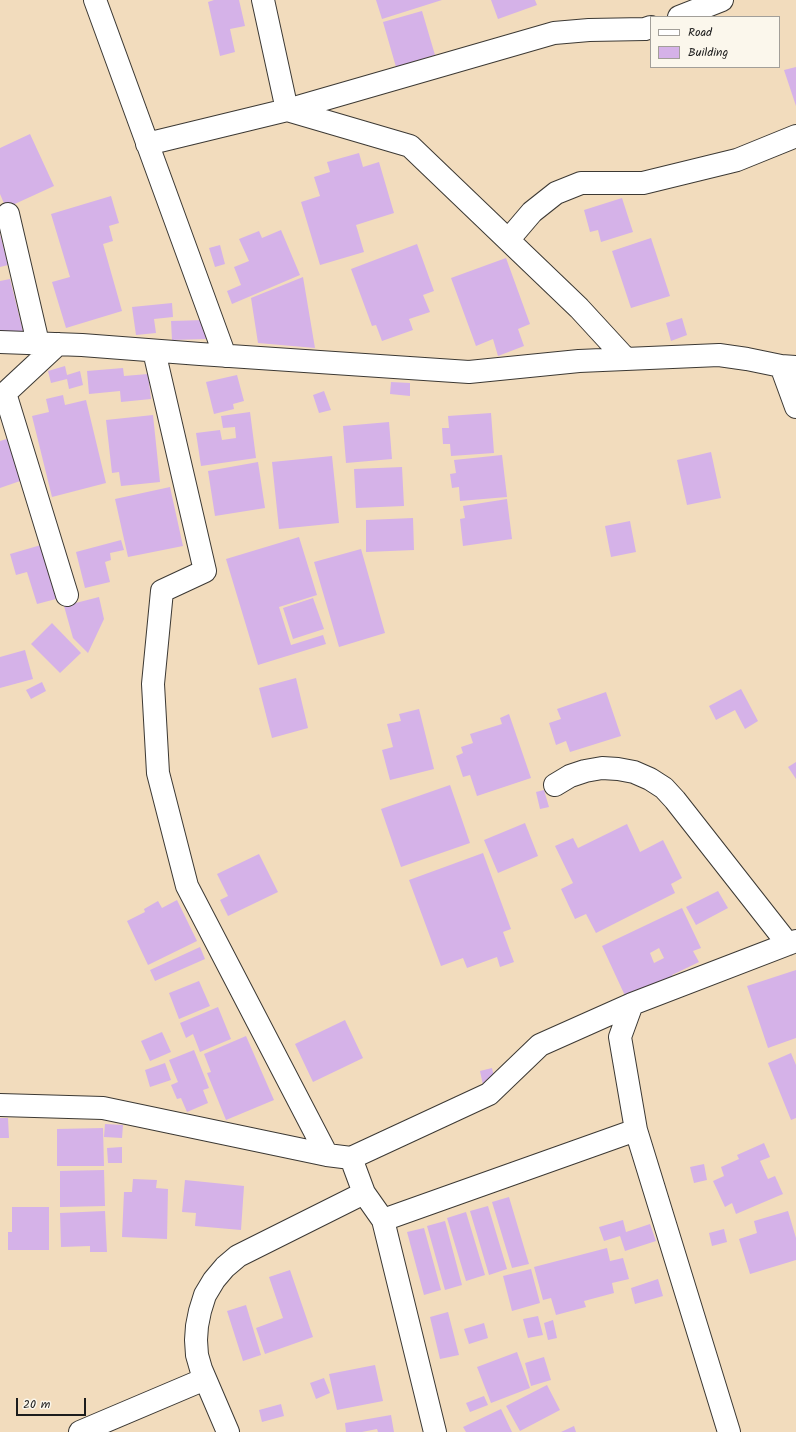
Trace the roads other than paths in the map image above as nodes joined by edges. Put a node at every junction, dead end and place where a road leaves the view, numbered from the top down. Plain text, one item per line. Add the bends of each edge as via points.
1 (95, 0) edge
2 (263, 0) edge
3 (722, 0) edge
4 (682, 16) edge
5 (650, 27) edge
6 (287, 110) junction
7 (796, 136) edge
8 (147, 144) junction
9 (8, 214) dead end
10 (509, 239) junction
11 (0, 342) edge
12 (48, 344) junction
13 (154, 351) junction
14 (225, 356) junction
15 (625, 358) junction
16 (789, 367) edge
17 (2, 395) edge
18 (796, 408) edge
19 (67, 595) dead end
20 (555, 785) dead end
21 (792, 942) edge
22 (632, 1004) junction
23 (0, 1106) edge
24 (636, 1130) junction
25 (326, 1155) junction
26 (351, 1158) junction
27 (364, 1193) junction
28 (383, 1220) junction
29 (205, 1379) junction
30 (80, 1432) edge
31 (228, 1432) edge
32 (436, 1432) edge
33 (729, 1432) edge

1 - 8 street
2 - 6 street
3 - 4 street
5 - 6 street via 554,32
6 - 8 street
6 - 10 street via 410,146
7 - 10 street via 737,160 644,183 581,183 556,194 532,212
8 - 14 street
9 - 12 street
10 - 15 street
11 - 12 street
12 - 13 street
12 - 17 street
13 - 14 street
13 - 25 street via 205,571 162,591 153,684 158,773 188,886
14 - 15 street via 469,372
15 - 16 street via 719,355
16 - 18 street
17 - 19 street
20 - 21 street via 570,776 602,768 634,772 664,788
21 - 22 street
22 - 24 street via 620,1037
22 - 26 street via 540,1044 489,1094
23 - 25 street via 103,1108
24 - 28 street
24 - 33 street
25 - 26 street
26 - 27 street
27 - 28 street
27 - 29 street via 238,1256 225,1267 205,1295 197,1326 197,1355
28 - 32 street
29 - 30 street
29 - 31 street

